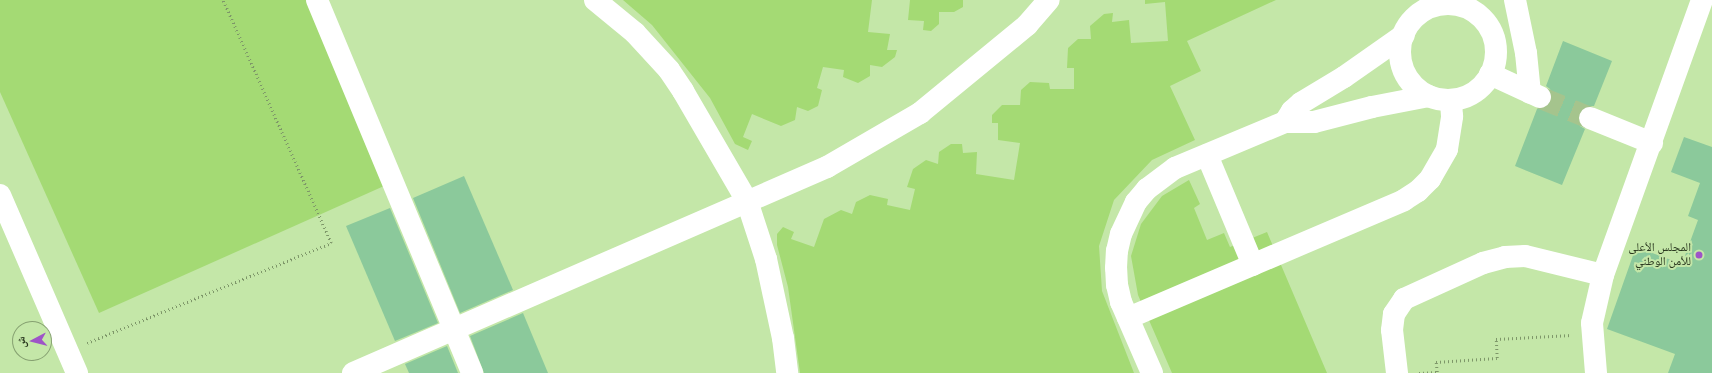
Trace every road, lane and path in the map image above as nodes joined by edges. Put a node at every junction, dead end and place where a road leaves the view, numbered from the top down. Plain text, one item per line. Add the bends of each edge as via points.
1 (223, 0) edge
2 (317, 0) edge
3 (595, 0) edge
4 (1049, 0) edge
5 (1516, 0) edge
6 (1702, 0) edge
7 (1468, 4) edge
8 (1423, 6) edge
9 (1404, 35) junction
10 (1490, 74) junction
11 (1324, 89) junction
12 (1429, 96) junction
13 (1451, 100) junction
14 (1336, 116) junction
15 (1590, 118) tunnel mouth
16 (1285, 122) junction
17 (1652, 143) junction
18 (1206, 155) junction
19 (0, 196) edge
20 (747, 201) junction
21 (1253, 266) junction
22 (1603, 275) junction
23 (1128, 318) junction
24 (454, 328) junction
25 (1593, 333) junction
26 (68, 350) junction
27 (77, 373) edge
28 (353, 373) edge
29 (472, 373) edge
30 (787, 373) edge
31 (1152, 373) edge
32 (1397, 373) edge
33 (1417, 373) edge
34 (1596, 373) edge

1 - 26 path via 331,243
2 - 24 street
3 - 20 street via 635,33 669,70
4 - 20 street via 1027,25 920,113 827,166
5 - 10 street via 1535,95
6 - 17 street
7 - 8 street
7 - 10 street via 1484,20 1494,37 1496,56
8 - 9 street
9 - 11 street
9 - 12 street via 1401,55 1406,75
10 - 13 street via 1474,92
11 - 14 street
11 - 16 street via 1301,103
12 - 13 street
12 - 14 street
13 - 21 street via 1452,116 1447,149 1430,179 1418,191 1389,208
14 - 16 street via 1305,123
15 - 17 street
16 - 18 street
17 - 22 street
18 - 21 street
18 - 23 street via 1160,177 1140,198 1128,218 1118,245 1116,268 1121,302
19 - 26 street
20 - 24 street
20 - 30 street via 766,259 783,338
21 - 23 street
22 - 25 street via 1592,323
22 - 32 street via 1534,258 1505,257 1482,263 1404,299 1394,314 1392,330
23 - 31 street
24 - 28 street
24 - 29 street
25 - 33 path via 1496,339 1497,358 1436,362 1436,372
25 - 34 street
26 - 27 street

